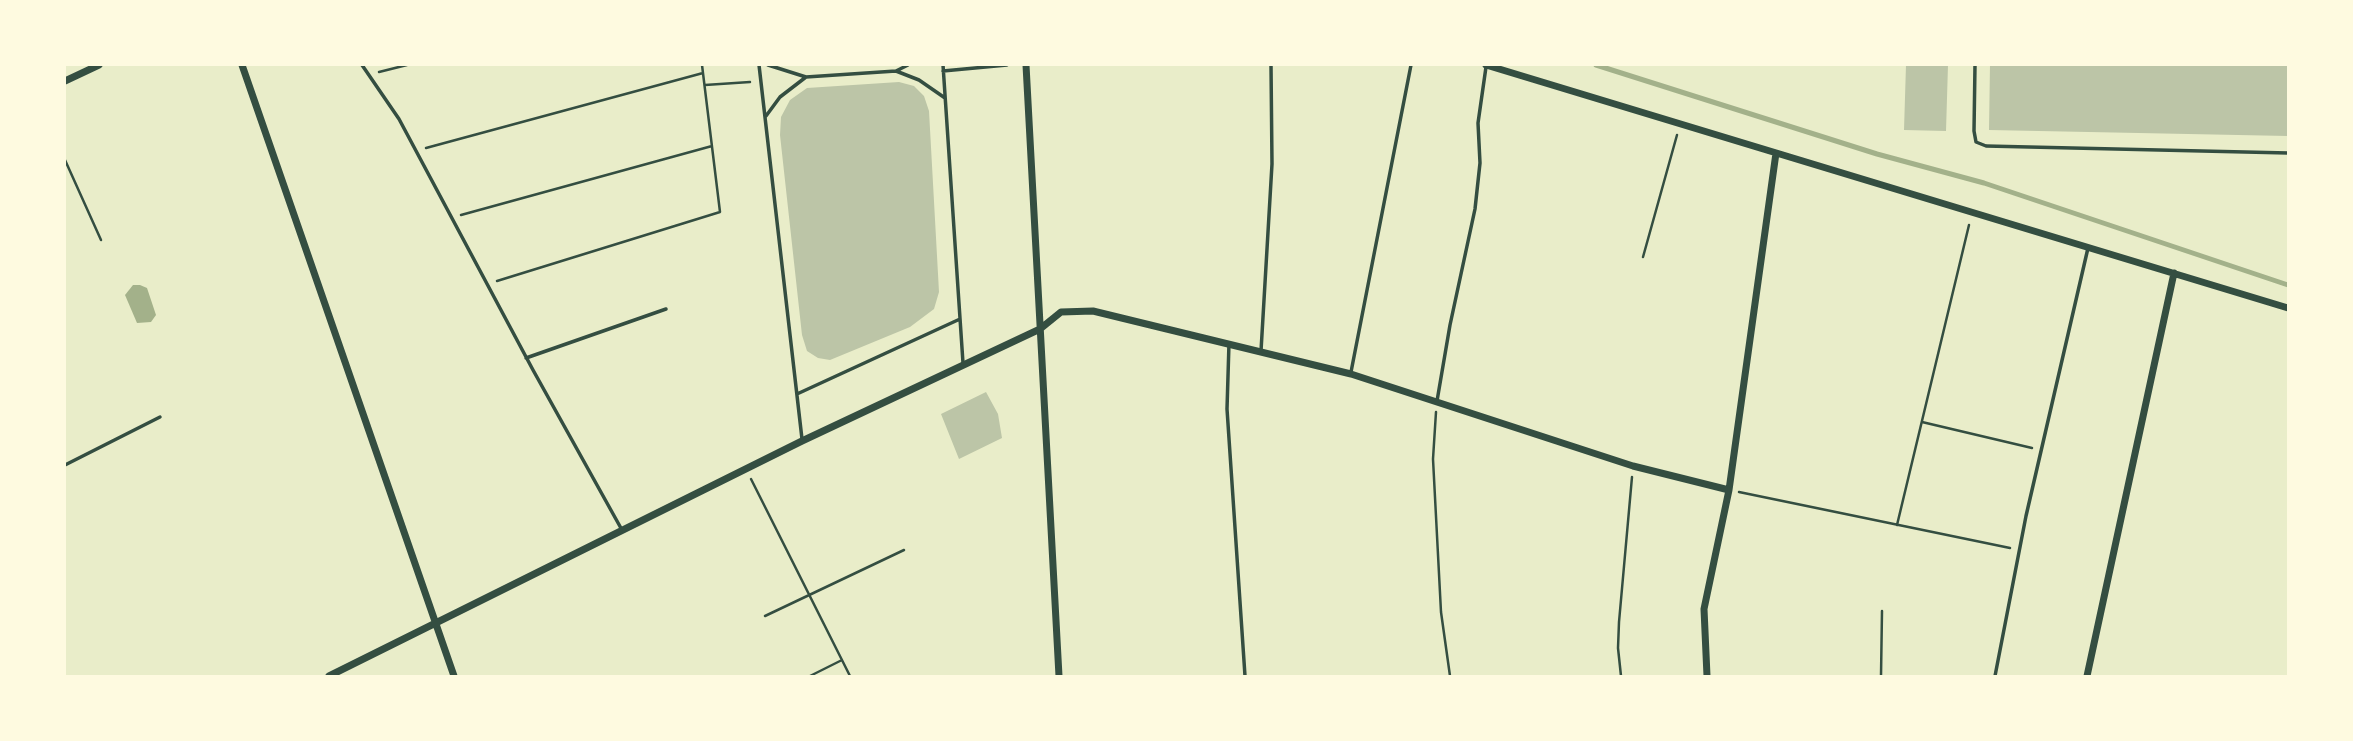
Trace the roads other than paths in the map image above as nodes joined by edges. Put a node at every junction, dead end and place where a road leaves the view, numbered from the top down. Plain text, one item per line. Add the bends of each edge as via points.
1 (99, 65) edge
2 (242, 65) edge
3 (362, 65) edge
4 (759, 65) edge
5 (768, 65) edge
6 (908, 65) edge
7 (943, 65) edge
8 (1007, 65) edge
9 (1026, 65) edge
10 (1270, 65) edge
11 (1411, 65) edge
12 (1486, 65) edge
13 (1975, 65) edge
14 (896, 71) junction
15 (943, 71) junction
16 (806, 77) junction
17 (65, 81) edge
18 (945, 98) junction
19 (765, 117) junction
20 (1776, 153) junction
21 (2288, 153) edge
22 (2088, 247) junction
23 (2174, 273) junction
24 (2288, 308) edge
25 (666, 309) dead end
26 (960, 319) junction
27 (1040, 329) junction
28 (1229, 344) junction
29 (1261, 351) junction
30 (526, 358) junction
31 (963, 365) junction
32 (1350, 374) junction
33 (797, 394) junction
34 (1437, 402) junction
35 (160, 417) dead end
36 (802, 441) junction
37 (65, 465) edge
38 (1729, 490) junction
39 (622, 531) junction
40 (435, 625) junction
41 (329, 676) edge
42 (454, 676) edge
43 (1059, 676) edge
44 (1245, 676) edge
45 (1707, 676) edge
46 (1995, 676) edge
47 (2087, 676) edge

1 - 17 street
2 - 40 street
3 - 30 lane via 399,119
4 - 19 lane
5 - 16 lane
6 - 14 lane
7 - 15 lane
8 - 15 lane
9 - 27 street
10 - 29 lane via 1272,164
11 - 32 lane
12 - 20 street
12 - 34 lane via 1478,122 1475,209
13 - 21 lane via 1974,131 1976,142 1986,146
14 - 16 lane
14 - 18 lane
15 - 18 lane
16 - 19 lane via 780,97
18 - 26 lane
19 - 33 lane
20 - 22 street
20 - 38 street
22 - 23 street
22 - 46 lane via 2018,550
23 - 24 street
23 - 47 street
25 - 30 lane
26 - 31 lane
26 - 33 lane
27 - 28 street via 1061,312 1093,311
27 - 31 street
27 - 43 street
28 - 29 street
28 - 44 lane via 1227,409
29 - 32 street
30 - 39 lane
31 - 36 street
32 - 34 street
33 - 36 lane
34 - 38 street via 1633,466
35 - 37 lane
36 - 39 street
38 - 45 street via 1704,609
39 - 40 street
40 - 41 street
40 - 42 street

